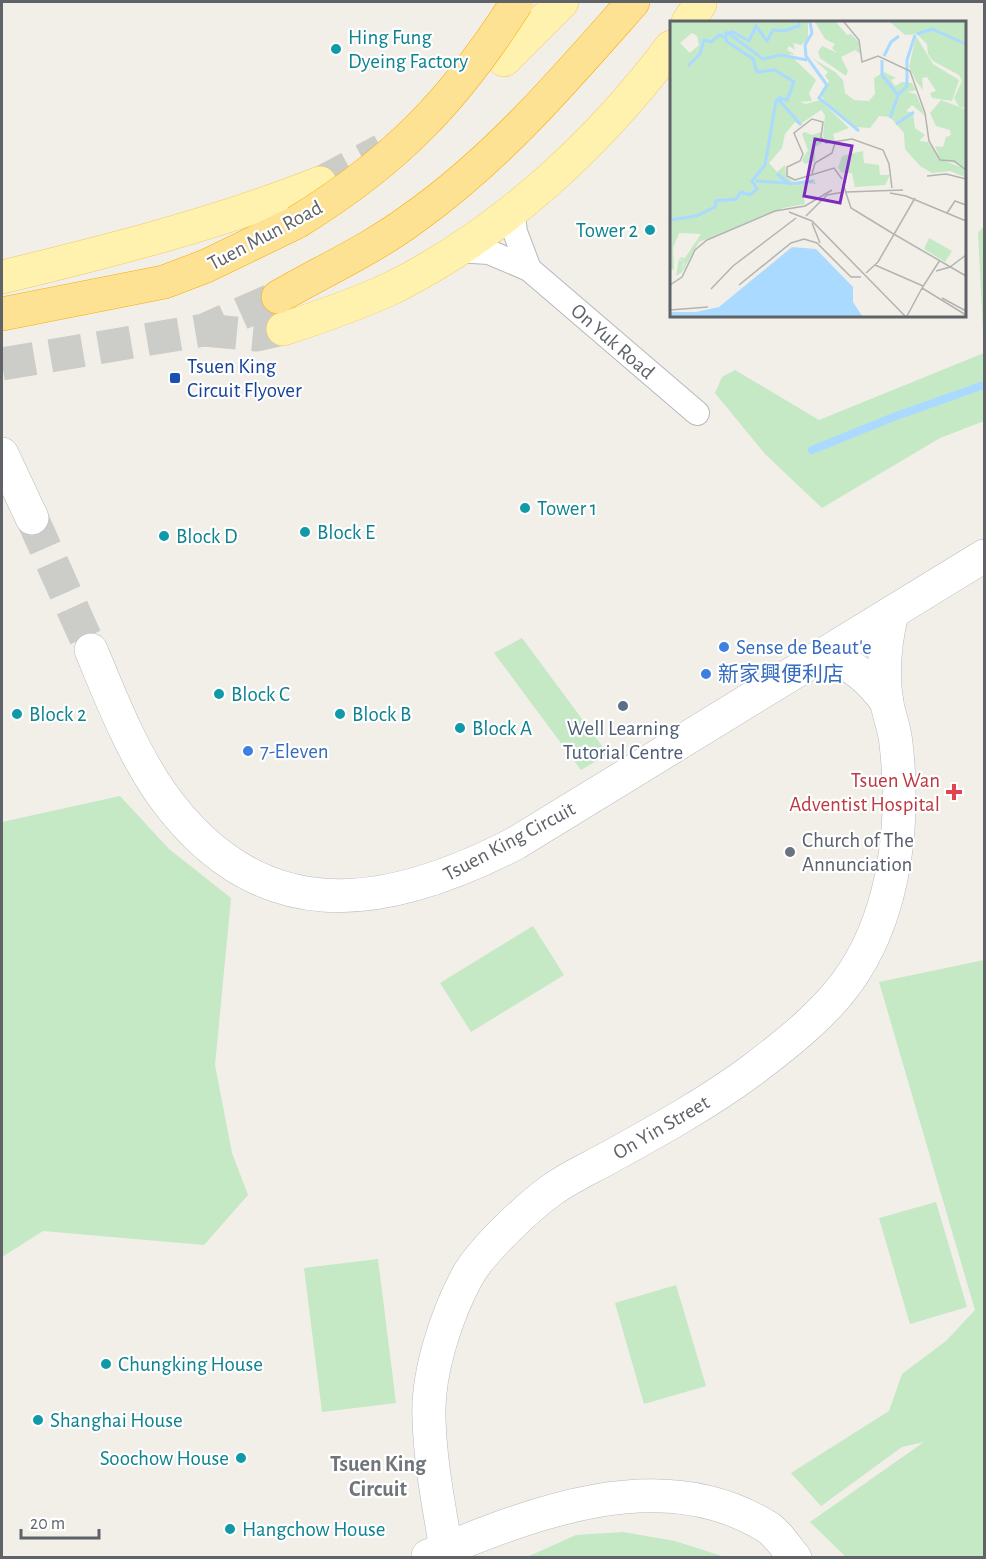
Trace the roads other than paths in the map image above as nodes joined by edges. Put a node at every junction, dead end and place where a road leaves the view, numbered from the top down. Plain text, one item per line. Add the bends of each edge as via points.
1 (517, 2) edge
2 (562, 2) edge
3 (633, 2) edge
4 (670, 48) edge
5 (504, 60) dead end
6 (320, 183) tunnel mouth
7 (513, 209) junction
8 (456, 250) junction
9 (530, 269) junction
10 (2, 277) edge
11 (278, 297) tunnel mouth
12 (2, 314) edge
13 (283, 329) tunnel mouth
14 (697, 413) dead end
15 (2, 454) edge
16 (32, 518) tunnel mouth
17 (984, 556) edge
18 (892, 613) junction
19 (90, 650) tunnel mouth
20 (825, 656) junction
21 (887, 702) junction
22 (435, 1553) edge
23 (795, 1557) edge

1 - 12 highway, Tuen Mun Road, bridge via 491,43 434,114 366,176 297,222 164,282
2 - 5 main road
3 - 11 highway via 489,156 413,219
4 - 7 main road via 595,136
6 - 10 main road via 153,240
7 - 8 main road
7 - 9 street, On Yuk Road via 515,231
8 - 9 street, On Yuk Road via 489,252
8 - 13 main road via 394,286
9 - 14 street, On Yuk Road
15 - 16 street
17 - 18 street, Tsuen King Circuit
18 - 20 street, Tsuen King Circuit
18 - 21 street via 886,638
19 - 20 street, Tsuen King Circuit via 143,762 178,815 219,855 242,869 284,888 329,897 355,897 409,887 486,859
20 - 21 street via 863,674
21 - 22 street, On Yin Street via 896,740 898,826 889,885 876,927 854,971 829,1004 777,1052 690,1111 552,1189 508,1228 469,1272 437,1355 428,1414
22 - 23 street via 568,1506 627,1497 689,1496 726,1506 766,1526

